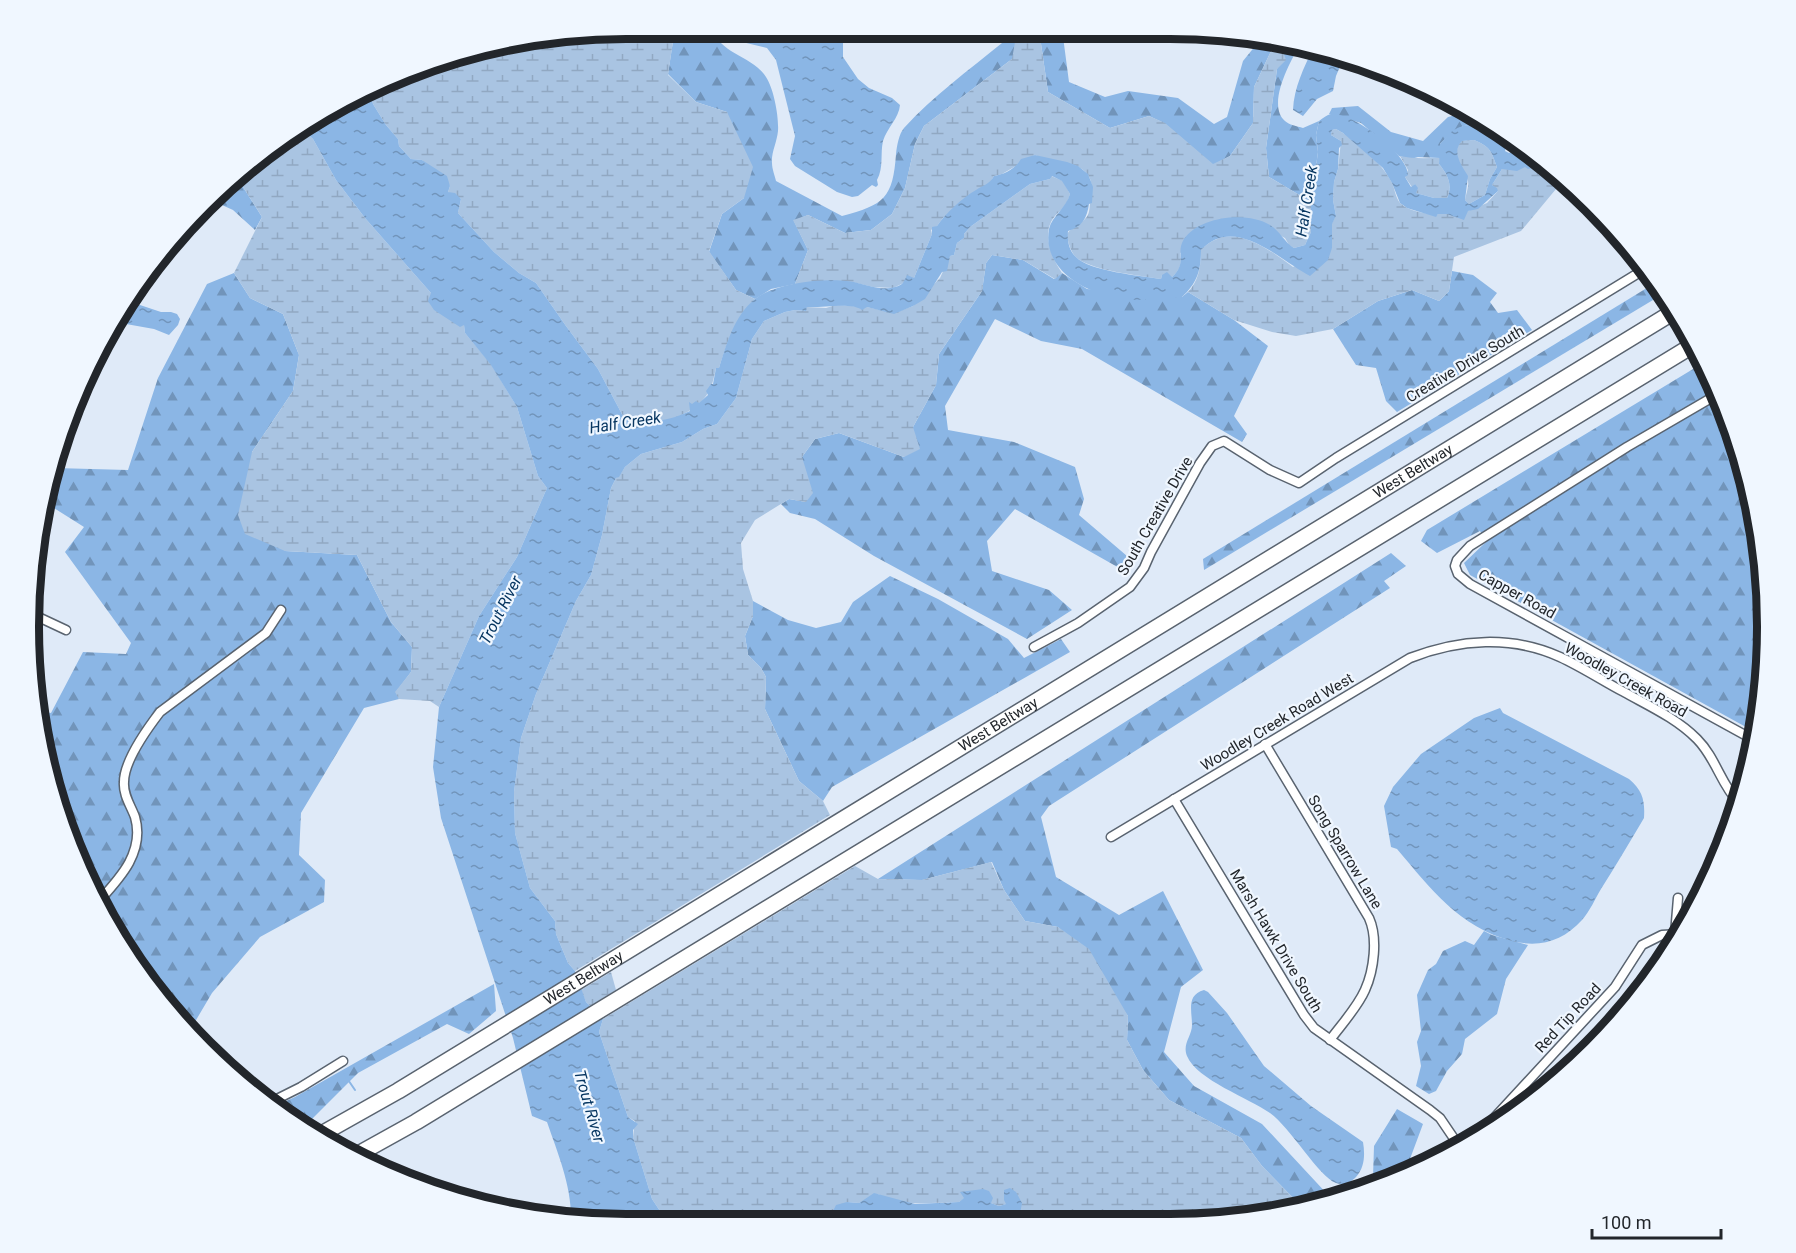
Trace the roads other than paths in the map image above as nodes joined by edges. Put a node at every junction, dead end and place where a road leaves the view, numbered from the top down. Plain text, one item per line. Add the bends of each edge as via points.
1 (1639, 273) edge
2 (1667, 316) edge
3 (1687, 349) edge
4 (1710, 399) edge
5 (1299, 483) joint
6 (281, 610) dead end
7 (39, 617) edge
8 (66, 630) dead end
9 (1462, 643) joint
10 (1034, 647) dead end
11 (1747, 736) edge
12 (1265, 744) junction
13 (1732, 796) edge
14 (1174, 799) junction
15 (1111, 837) dead end
16 (105, 895) edge
17 (1678, 898) dead end
18 (1677, 921) edge
19 (1669, 935) edge
20 (1330, 1040) junction
21 (343, 1061) dead end
22 (277, 1099) edge
23 (1499, 1113) edge
24 (327, 1131) edge
25 (1455, 1139) edge
26 (364, 1151) edge

1 - 5 street, Creative Drive South
2 - 24 highway, West Beltway
3 - 26 highway
4 - 11 street, Capper Road via 1498,527 1462,553 1455,566 1470,584
5 - 10 street, South Creative Drive via 1224,441 1212,446 1130,587
6 - 16 street via 266,633 160,712 152,723 125,772 123,785 138,828 137,846 133,858
7 - 8 street
9 - 12 street, Woodley Creek Road West via 1410,658
9 - 13 street, Woodley Creek Road via 1504,642 1542,650 1672,719 1698,740
12 - 14 street, Woodley Creek Road West
12 - 20 street, Song Sparrow Lane via 1374,928 1364,993
14 - 15 street, Woodley Creek Road West
14 - 20 street, Marsh Hawk Drive South via 1304,1016
17 - 18 street
19 - 23 street, Red Tip Road via 1642,945 1616,987
20 - 25 street, Marsh Hawk Drive South via 1430,1110
21 - 22 street

